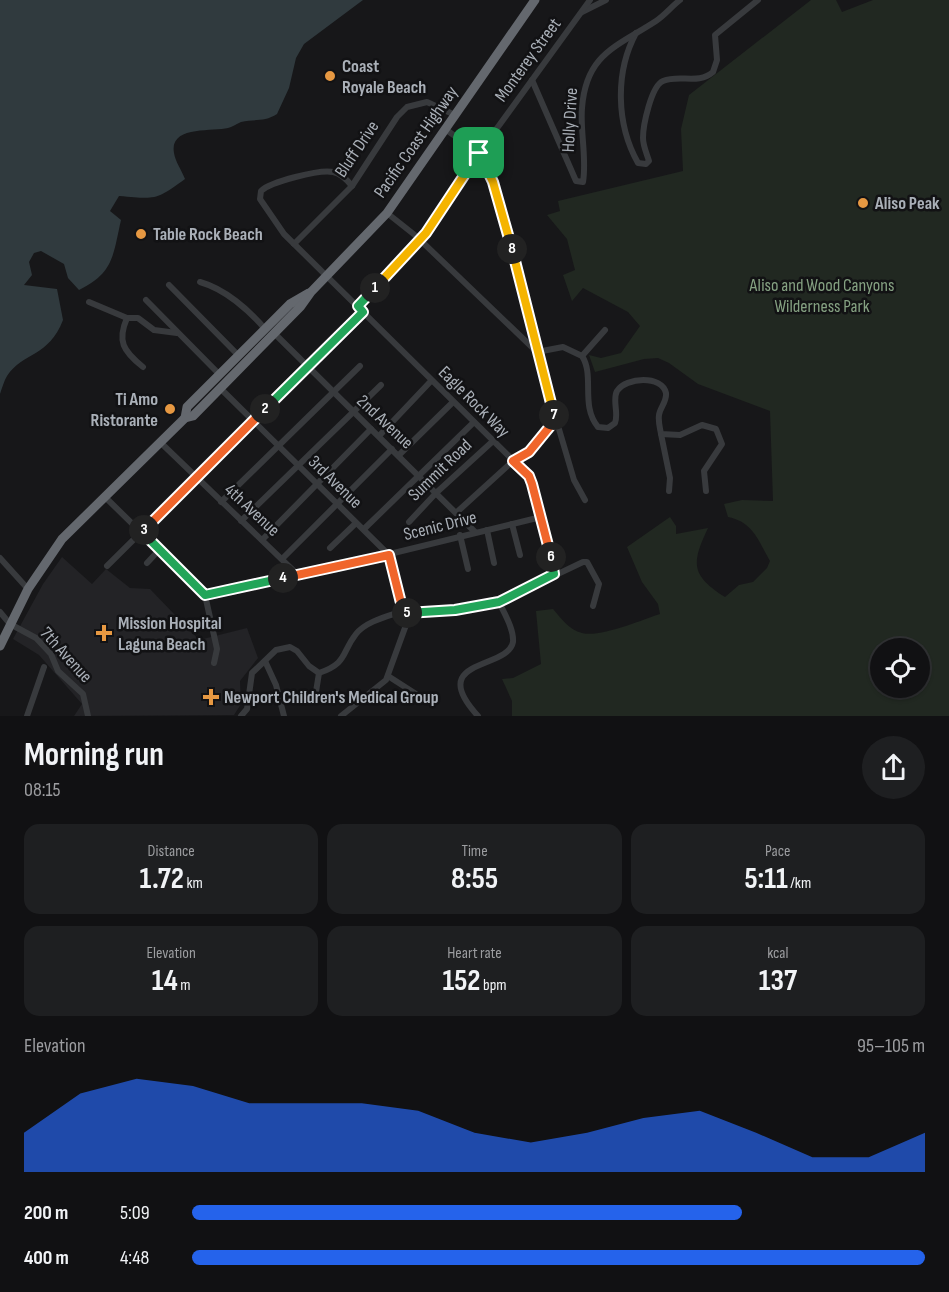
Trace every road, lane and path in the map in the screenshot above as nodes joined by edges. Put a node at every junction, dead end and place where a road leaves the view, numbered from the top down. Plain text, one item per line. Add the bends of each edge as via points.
1 (535, 0) edge
2 (590, 0) edge
3 (606, 0) edge
4 (680, 0) edge
5 (758, 0) edge
6 (581, 13) junction
7 (636, 33) junction
8 (532, 80) junction
9 (455, 115) junction
10 (445, 129) junction
11 (479, 153) junction
12 (352, 186) junction
13 (387, 213) junction
14 (420, 240) junction
15 (294, 244) junction
16 (327, 276) junction
17 (200, 282) dead end
18 (169, 285) dead end
19 (311, 292) junction
20 (146, 300) dead end
21 (88, 302) dead end
22 (358, 306) junction
23 (363, 312) junction
24 (128, 318) junction
25 (605, 330) dead end
26 (270, 331) junction
27 (178, 333) junction
28 (537, 352) junction
29 (241, 354) junction
30 (582, 356) junction
31 (360, 366) dead end
32 (143, 367) dead end
33 (307, 368) junction
34 (220, 375) junction
35 (431, 381) junction
36 (381, 385) dead end
37 (215, 389) junction
38 (333, 394) junction
39 (453, 402) junction
40 (353, 412) junction
41 (556, 419) junction
42 (253, 422) junction
43 (474, 422) junction
44 (371, 429) junction
45 (661, 434) junction
46 (379, 436) junction
47 (492, 441) junction
48 (160, 442) junction
49 (278, 448) junction
50 (392, 449) junction
51 (399, 455) junction
52 (513, 461) junction
53 (298, 467) junction
54 (418, 474) junction
55 (196, 478) junction
56 (316, 485) junction
57 (669, 491) dead end
58 (706, 491) dead end
59 (436, 493) junction
60 (104, 496) junction
61 (585, 500) dead end
62 (221, 502) junction
63 (337, 505) junction
64 (457, 512) junction
65 (541, 517) junction
66 (241, 521) junction
67 (409, 522) dead end
68 (356, 523) junction
69 (512, 524) junction
70 (364, 530) junction
71 (487, 530) junction
72 (142, 532) junction
73 (475, 532) junction
74 (460, 535) junction
75 (262, 540) junction
76 (330, 548) dead end
77 (160, 549) junction
78 (389, 555) junction
79 (520, 555) dead end
80 (0, 558) edge
81 (282, 559) junction
82 (147, 563) dead end
83 (494, 563) dead end
84 (107, 566) dead end
85 (468, 569) dead end
86 (298, 574) junction
87 (554, 574) junction
88 (28, 589) junction
89 (205, 595) junction
90 (499, 602) junction
91 (593, 606) dead end
92 (403, 611) junction
93 (0, 612) edge
94 (410, 614) junction
95 (10, 624) junction
96 (0, 646) edge
97 (265, 661) junction
98 (214, 663) dead end
99 (44, 668) dead end
100 (319, 673) junction
101 (388, 676) junction
102 (416, 694) dead end
103 (315, 698) dead end
104 (27, 716) edge
105 (88, 716) edge
106 (241, 716) edge
107 (284, 716) edge
108 (341, 716) edge
109 (478, 716) edge

1 - 9 highway, Pacific Coast Highway
2 - 6 street, Monterey Street
3 - 6 street
4 - 7 street, Holly Drive
5 - 7 street via 714,35 716,67 708,76 657,85 645,124 643,140 649,161 646,164 638,163 624,127 621,83 626,52
6 - 8 street, Monterey Street
7 - 8 street, Holly Drive via 608,50 593,66 586,83 581,183 576,181
8 - 11 street, Monterey Street
9 - 10 highway, Pacific Coast Highway
9 - 12 street, Bluff Drive via 427,102 407,107
10 - 11 street
10 - 13 highway, Pacific Coast Highway
11 - 14 street, Monterey Street
11 - 28 street via 493,182
12 - 15 street, Bluff Drive
12 - 15 street, Eagle Rock Way via 339,174 325,172 262,190 262,206
13 - 14 street
13 - 16 highway, Pacific Coast Highway
14 - 22 street, Monterey Street
14 - 28 street
15 - 16 street, Eagle Rock Way
16 - 19 highway, Pacific Coast Highway
16 - 22 street, Eagle Rock Way
17 - 26 street, 2nd Avenue via 211,285
18 - 29 street
19 - 26 highway, Pacific Coast Highway via 301,306
19 - 26 highway, Pacific Coast Highway via 296,301
20 - 27 street
21 - 24 street
22 - 23 street, Eagle Rock Way
23 - 33 street
23 - 35 street, Eagle Rock Way
24 - 27 street via 138,318 154,330
24 - 32 street via 121,333 123,347
25 - 30 street
26 - 29 highway, Pacific Coast Highway
26 - 33 street, 2nd Avenue
26 - 37 highway, Pacific Coast Highway
27 - 34 street
28 - 30 street via 563,347
28 - 41 street
29 - 34 highway, Pacific Coast Highway
29 - 37 highway via 243,357
30 - 45 street via 587,371 587,400 597,426 606,428 615,423 620,388 653,381 666,394 659,415
31 - 38 street
33 - 38 street, 2nd Avenue
33 - 42 street
34 - 37 highway, Pacific Coast Highway
35 - 39 street, Eagle Rock Way
35 - 46 street
36 - 40 street
37 - 42 street, 3rd Avenue
37 - 48 highway, Pacific Coast Highway via 193,416 185,418
38 - 40 street, 2nd Avenue
38 - 49 street
39 - 43 street, Eagle Rock Way
39 - 51 street
40 - 44 street, 2nd Avenue
40 - 53 street
41 - 52 street via 529,452
41 - 61 street via 574,480
42 - 49 street, 3rd Avenue
42 - 55 street
43 - 47 street, Eagle Rock Way
43 - 54 street
44 - 46 street, 2nd Avenue
44 - 56 street
45 - 57 street
45 - 58 street via 680,435 702,425 718,431 721,447 704,473
46 - 50 street, 2nd Avenue
47 - 52 street, Eagle Rock Way
47 - 59 street, Summit Road
48 - 55 street, 4th Avenue
48 - 60 highway, Pacific Coast Highway
49 - 53 street, 3rd Avenue
49 - 62 street
50 - 51 street, 2nd Avenue
50 - 63 street
51 - 54 street, 2nd Avenue
52 - 64 street
52 - 65 street, Eagle Rock Way via 529,476
53 - 56 street, 3rd Avenue
53 - 66 street
54 - 59 street, 2nd Avenue
54 - 70 street
55 - 62 street, 4th Avenue
55 - 72 street
56 - 63 street, 3rd Avenue
56 - 75 street
59 - 64 street, 2nd Avenue
59 - 67 street, Summit Road
60 - 72 street
60 - 88 highway, Pacific Coast Highway via 62,539
62 - 66 street, 4th Avenue
63 - 68 street, 3rd Avenue
63 - 81 street
64 - 73 street, 2nd Avenue
65 - 69 street, Scenic Drive
65 - 87 street, Eagle Rock Way
66 - 75 street, 4th Avenue
68 - 70 street, 3rd Avenue
68 - 76 street
69 - 71 street, Scenic Drive
69 - 79 street
70 - 78 street, 3rd Avenue
71 - 73 street, Scenic Drive
71 - 83 street
72 - 77 street
72 - 84 street
73 - 74 street, Scenic Drive
74 - 78 street, Scenic Drive
74 - 85 street
75 - 81 street, 4th Avenue
77 - 82 street
77 - 89 street
78 - 86 street, Scenic Drive
78 - 92 street
80 - 88 street
81 - 86 street, 4th Avenue
86 - 89 street, Scenic Drive
87 - 90 street
87 - 91 street via 587,562 599,584
88 - 95 highway, Pacific Coast Highway
89 - 98 street via 217,649
90 - 94 street
90 - 109 street via 512,631 510,649 469,668 462,679 463,692
92 - 94 street
92 - 100 street via 357,632 339,664
93 - 95 street
94 - 101 street
95 - 96 highway, Pacific Coast Highway
95 - 105 street, 7th Avenue via 36,638 51,654 58,671 83,694
97 - 100 street via 276,650 290,647
97 - 106 street via 252,673 247,709
97 - 107 street
99 - 104 street
100 - 103 street
101 - 102 street
101 - 108 street via 378,689

